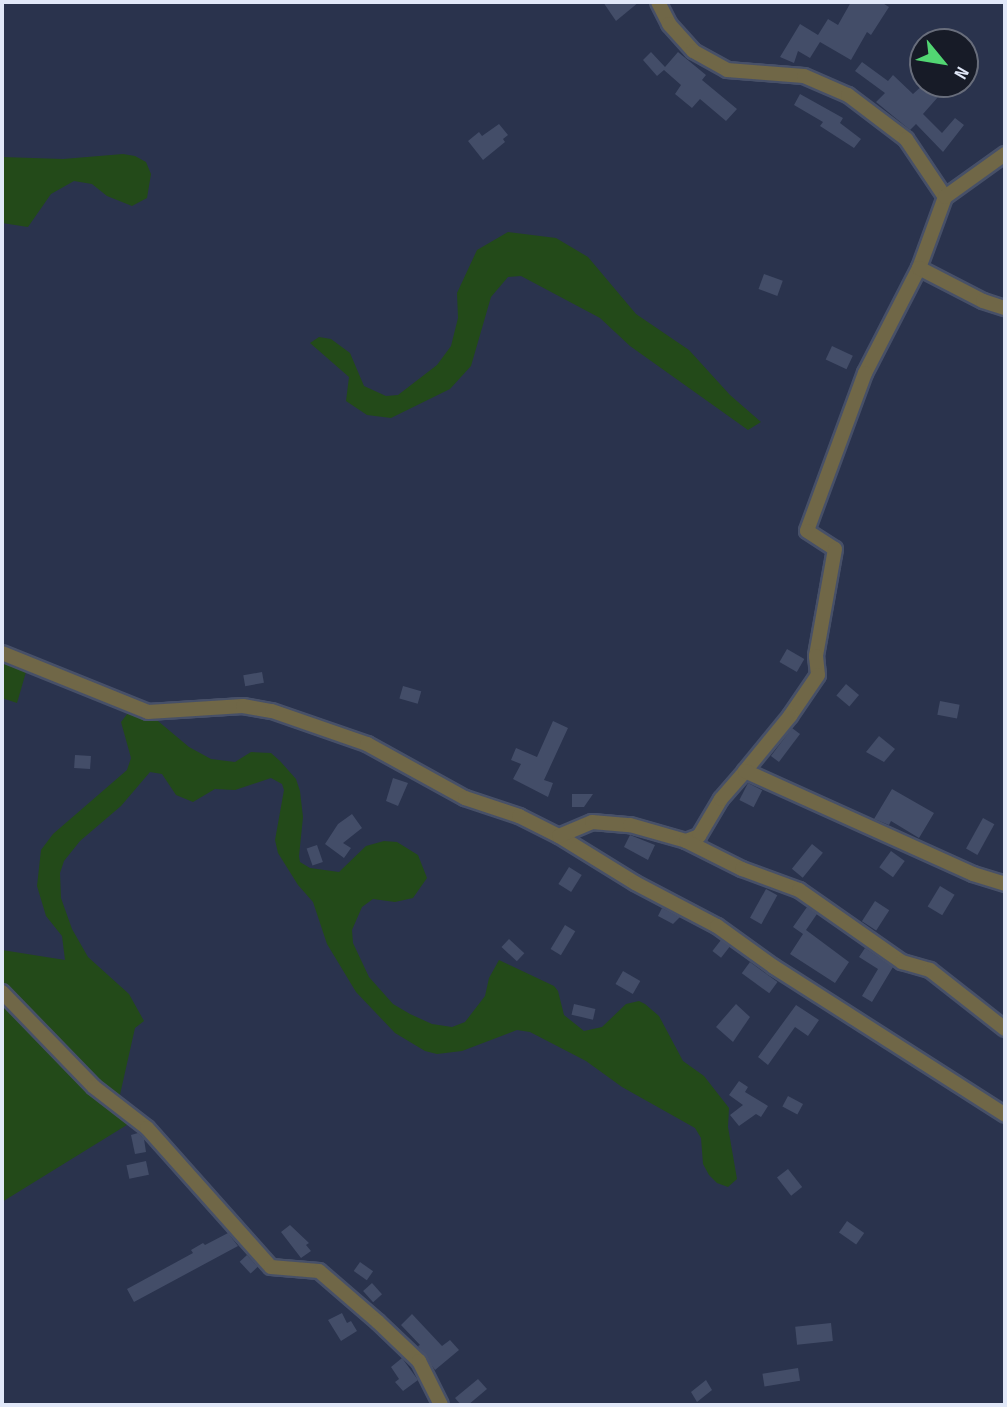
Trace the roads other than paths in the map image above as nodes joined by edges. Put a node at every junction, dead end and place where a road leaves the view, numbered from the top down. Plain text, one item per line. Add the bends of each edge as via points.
1 (658, 2) edge
2 (1005, 154) edge
3 (945, 197) junction
4 (919, 268) junction
5 (1005, 308) edge
6 (2, 653) edge
7 (745, 771) junction
8 (559, 836) junction
9 (686, 841) junction
10 (1005, 884) edge
11 (2, 992) edge
12 (1005, 1029) edge
13 (1005, 1115) edge
14 (441, 1405) edge

1 - 3 street via 669,24 693,51 727,70 804,76 848,94 906,139
2 - 3 street
3 - 4 street
4 - 5 street
4 - 7 street via 865,373 807,531 835,549 816,656 818,674
6 - 8 street via 148,712 243,706 272,711 367,744 465,798 519,816
7 - 9 street via 699,836
7 - 10 street via 972,874
8 - 9 street via 592,822 631,825
8 - 13 street via 717,926
9 - 12 street via 799,890 902,962 930,971
11 - 14 street via 94,1087 147,1128 271,1267 318,1271 378,1322 419,1361

